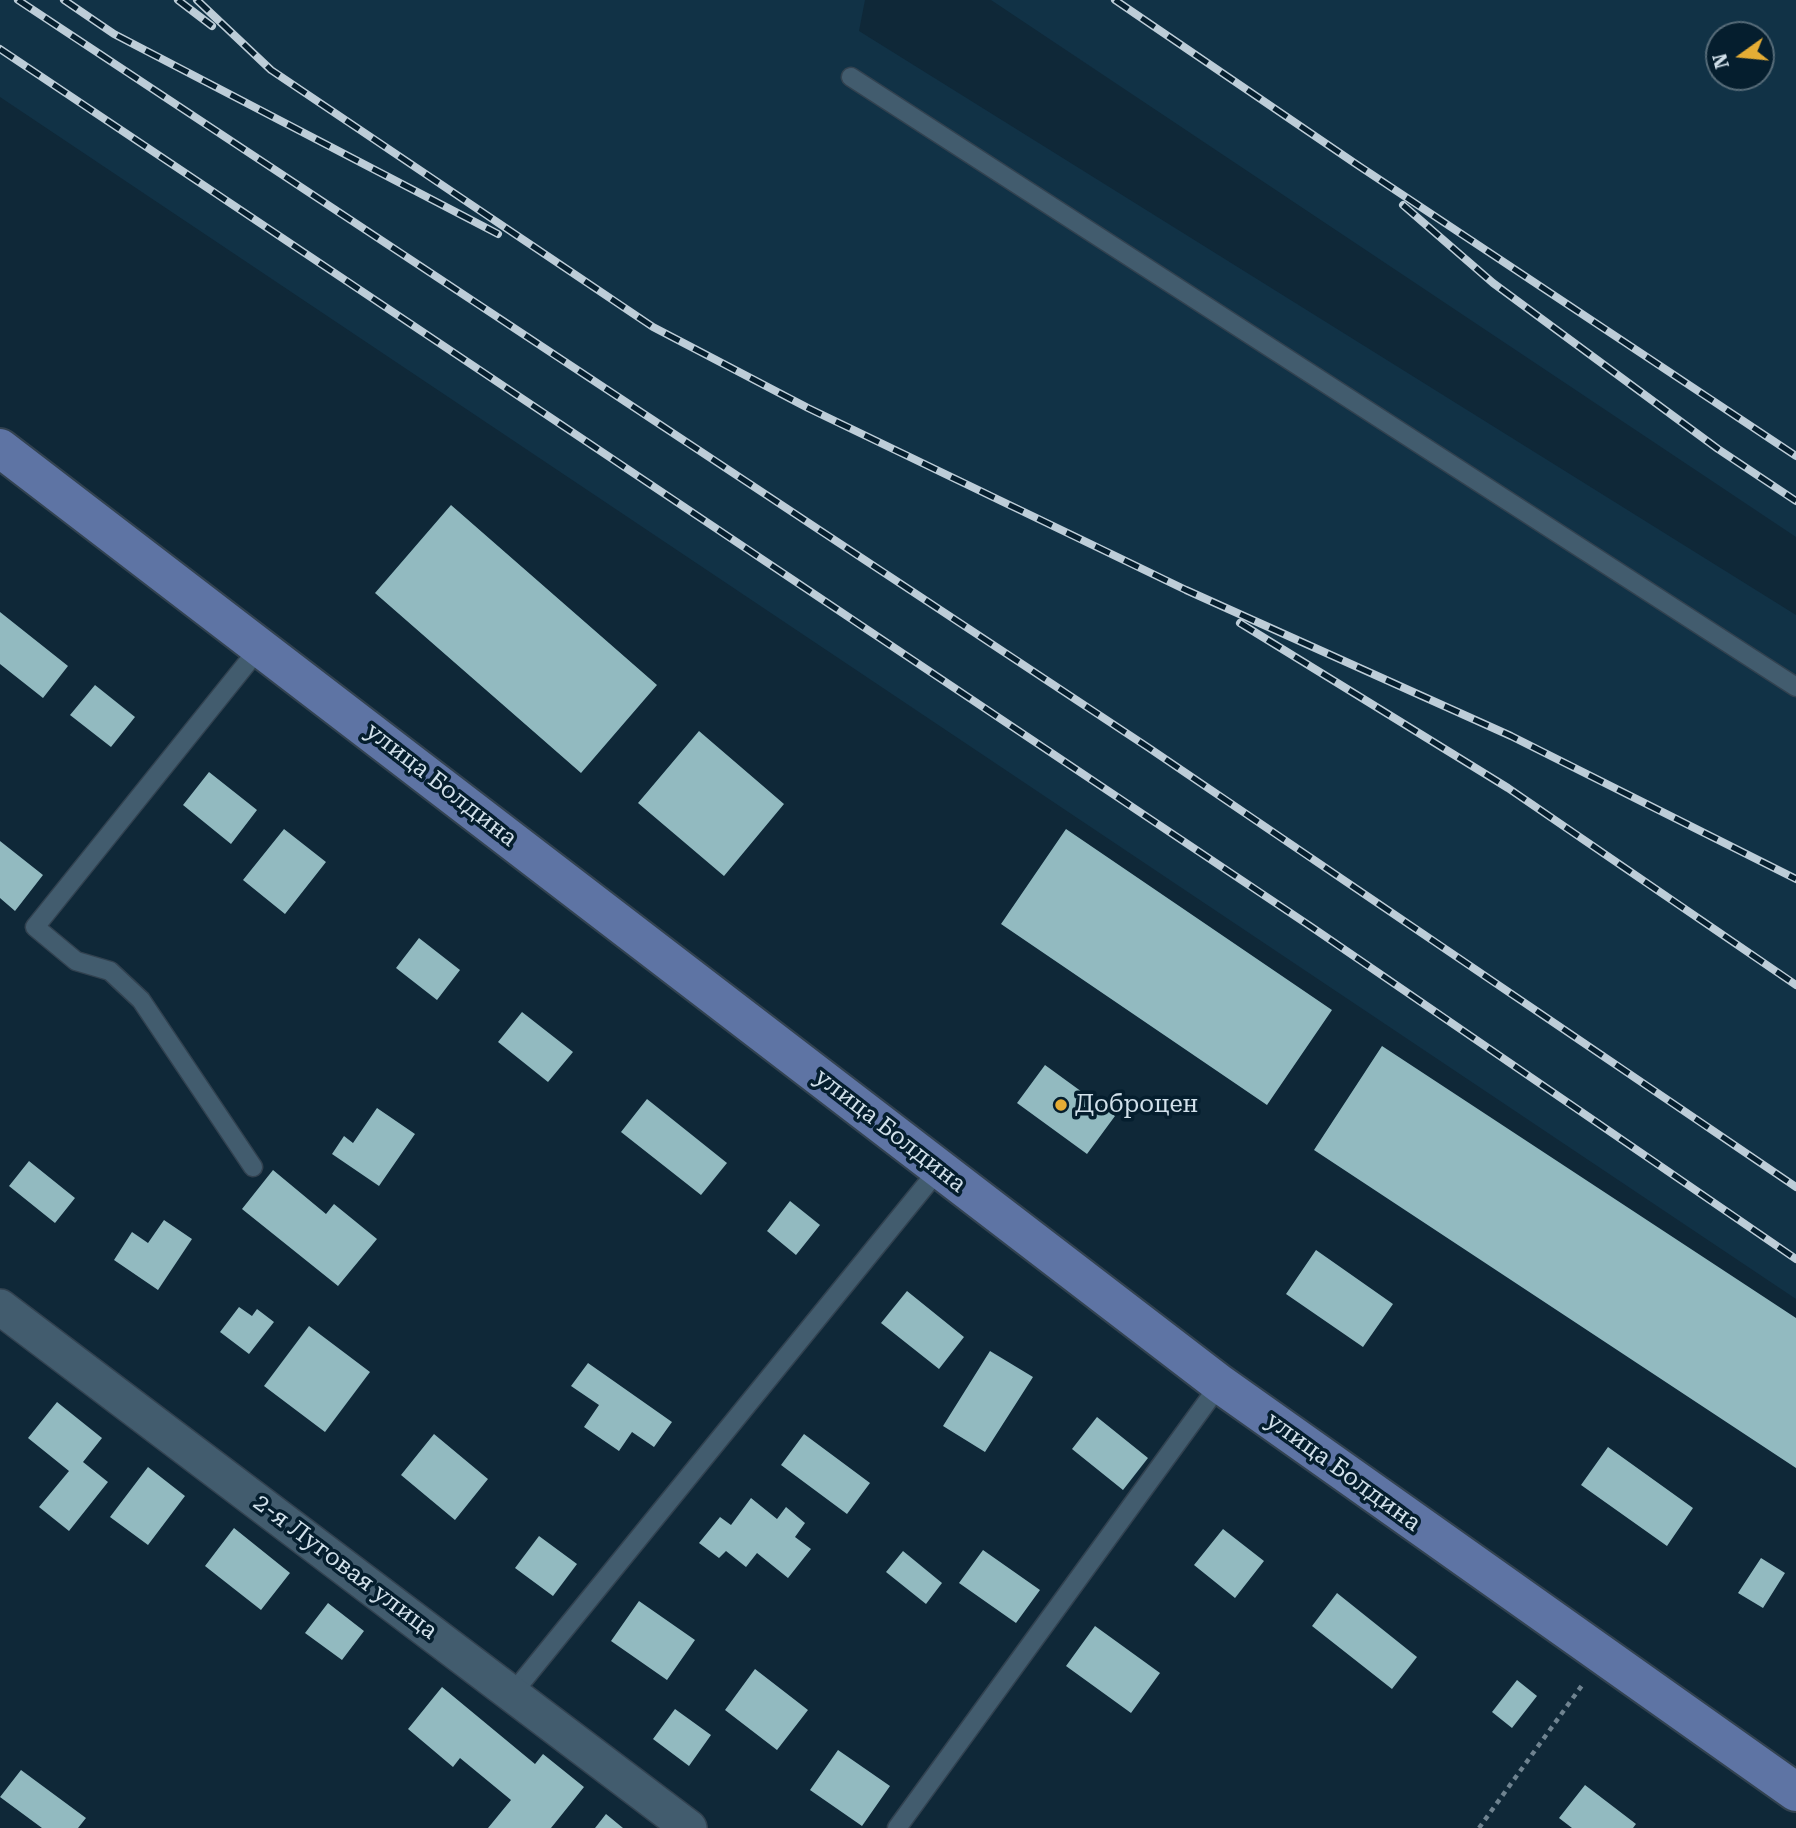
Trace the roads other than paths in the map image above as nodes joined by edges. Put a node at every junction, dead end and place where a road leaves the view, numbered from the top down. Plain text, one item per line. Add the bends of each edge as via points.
1 (850, 77) dead end
2 (0, 448) edge
3 (260, 647) junction
4 (1796, 687) edge
5 (253, 1167) dead end
6 (939, 1169) junction
7 (0, 1307) edge
8 (1220, 1384) junction
9 (512, 1694) junction
10 (1796, 1792) edge
11 (690, 1828) edge
12 (897, 1828) edge

1 - 4 lane
2 - 3 main road, улица Болдина
3 - 5 lane via 35,927 76,961 110,971 141,1000
3 - 6 main road, улица Болдина
6 - 8 main road, улица Болдина
6 - 9 lane
7 - 9 street, 2-я Луговая улица
8 - 10 main road, улица Болдина
8 - 12 lane
9 - 11 street, 2-я Луговая улица

